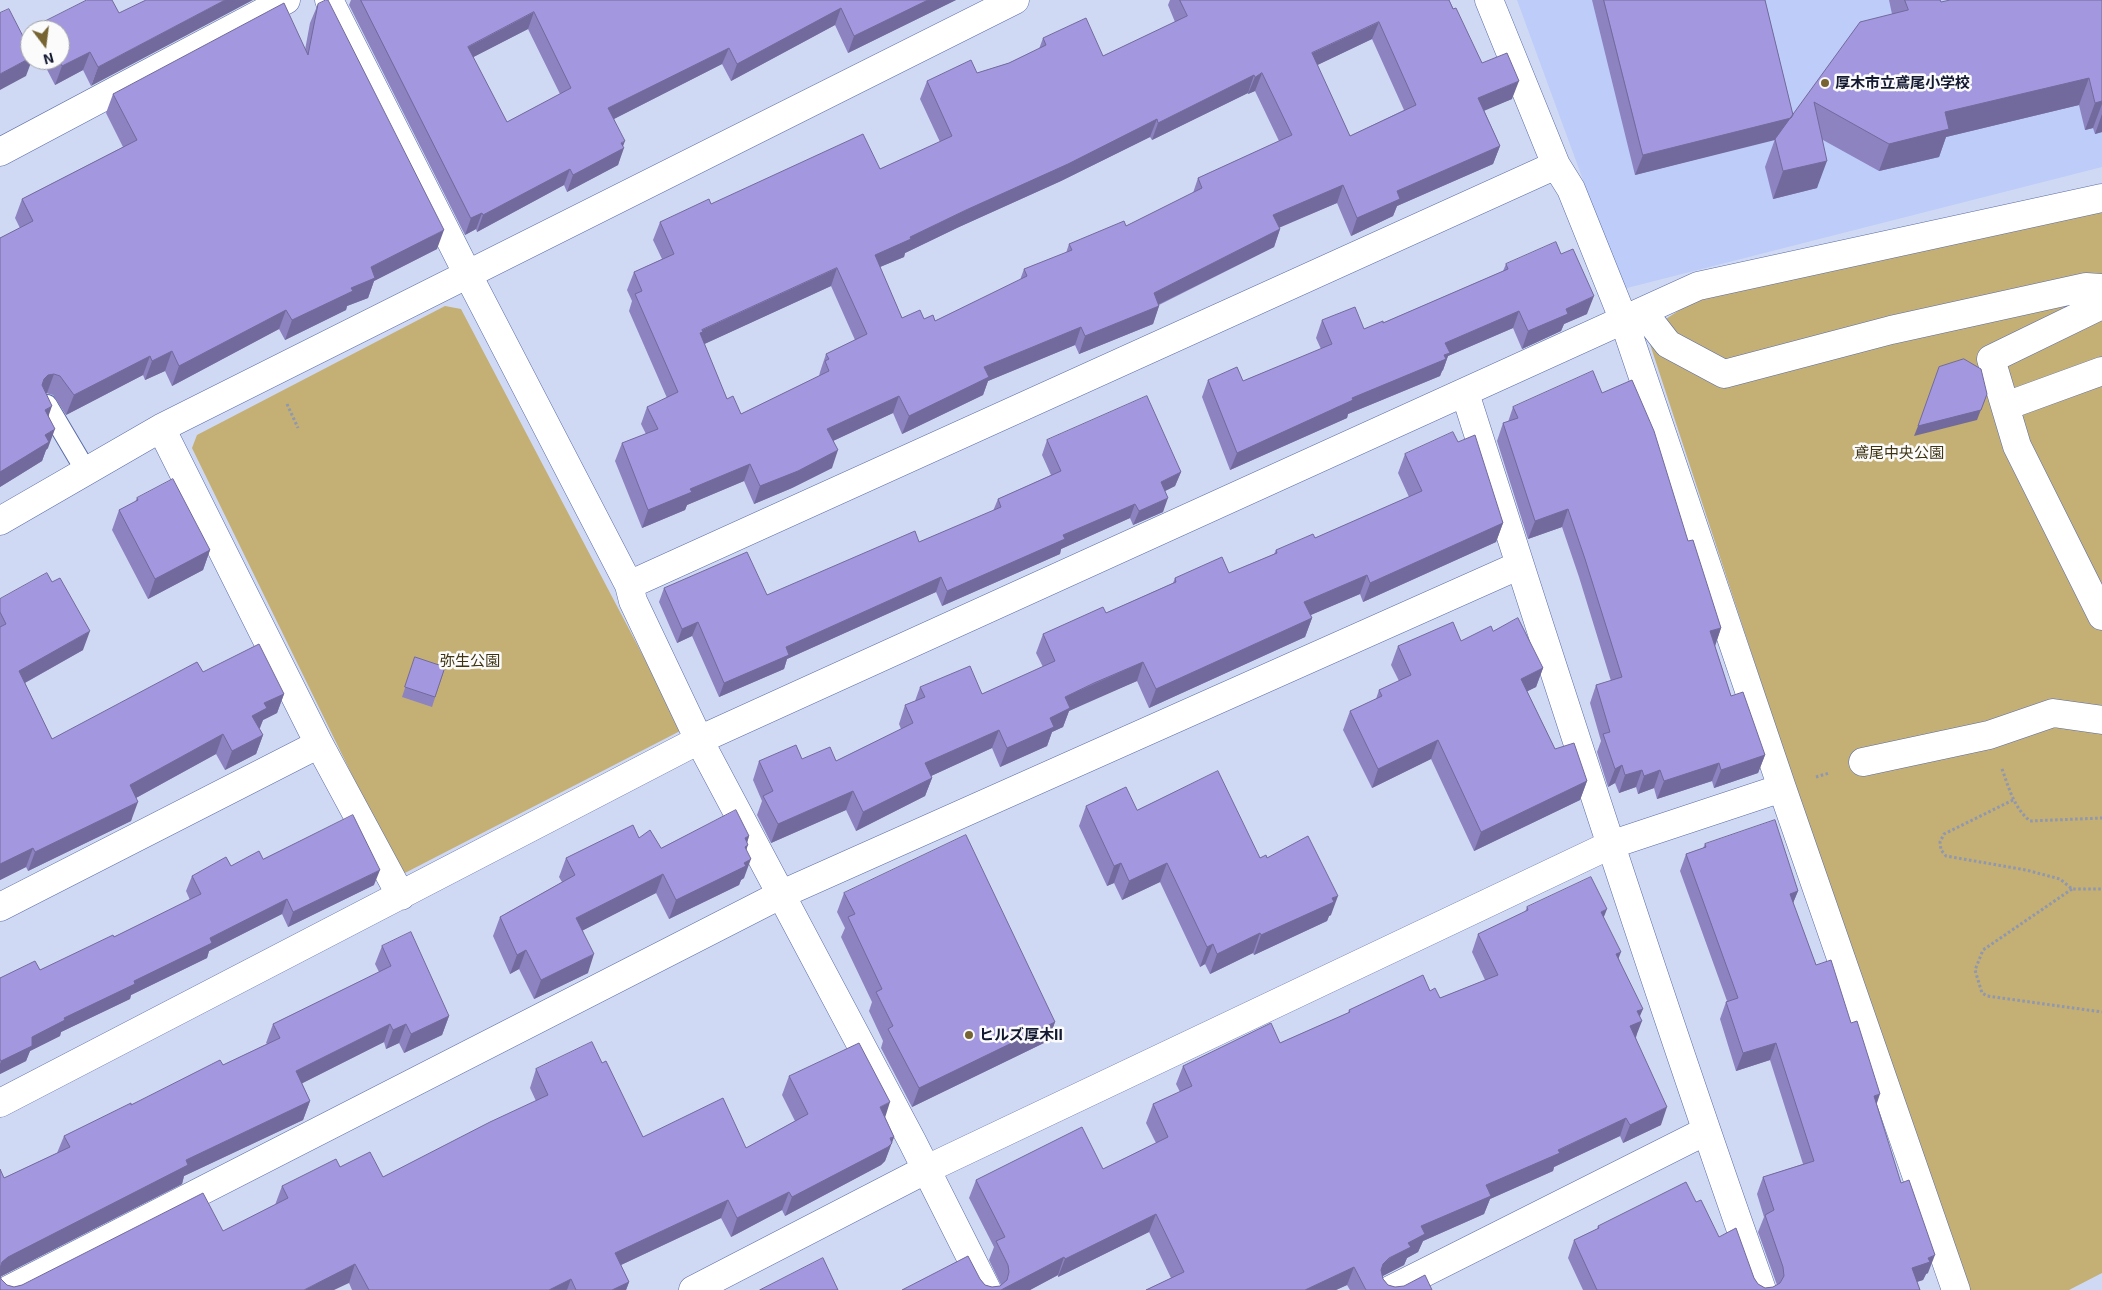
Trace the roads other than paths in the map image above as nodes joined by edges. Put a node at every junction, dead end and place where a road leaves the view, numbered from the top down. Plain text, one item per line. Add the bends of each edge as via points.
1 (286, 0) edge
2 (329, 0) edge
3 (1015, 0) edge
4 (1489, 0) edge
5 (0, 152) edge
6 (1556, 165) junction
7 (2102, 198) edge
8 (468, 274) junction
9 (2102, 288) edge
10 (2102, 305) edge
11 (1633, 317) junction
12 (2102, 372) edge
13 (1465, 393) junction
14 (47, 405) edge
15 (2006, 406) junction
16 (161, 428) junction
17 (86, 471) junction
18 (0, 521) edge
19 (1520, 565) junction
20 (629, 585) junction
21 (2102, 616) edge
22 (2102, 720) edge
23 (699, 740) junction
24 (319, 744) junction
25 (1863, 762) road end
26 (1782, 788) junction
27 (1610, 845) junction
28 (782, 894) junction
29 (400, 896) junction
30 (0, 907) edge
31 (0, 1103) edge
32 (1706, 1131) junction
33 (927, 1169) junction
34 (8, 1290) edge
35 (693, 1290) edge
36 (987, 1290) edge
37 (1390, 1290) edge
38 (1762, 1290) edge
39 (1956, 1290) edge

1 - 5 street
2 - 8 street
3 - 8 street
4 - 6 street
6 - 11 street via 1571,189
6 - 20 street
7 - 11 street via 1698,286
8 - 16 street
8 - 20 street
9 - 11 street via 2086,287 1891,330 1724,374 1668,344
10 - 15 street via 1991,359
11 - 13 street
11 - 26 street
12 - 15 street
13 - 19 street
13 - 23 street
14 - 17 lane
15 - 21 street via 2017,446
16 - 17 street
16 - 24 street
17 - 18 street
19 - 27 street
19 - 28 street
20 - 23 street via 633,601
22 - 25 street via 2053,713 1989,735
23 - 28 street
23 - 29 street
24 - 29 street
24 - 30 street
26 - 27 street
26 - 39 street
27 - 32 street
27 - 33 street
28 - 33 street
28 - 34 street
29 - 31 street
32 - 37 street
32 - 38 street
33 - 35 street
33 - 36 street

